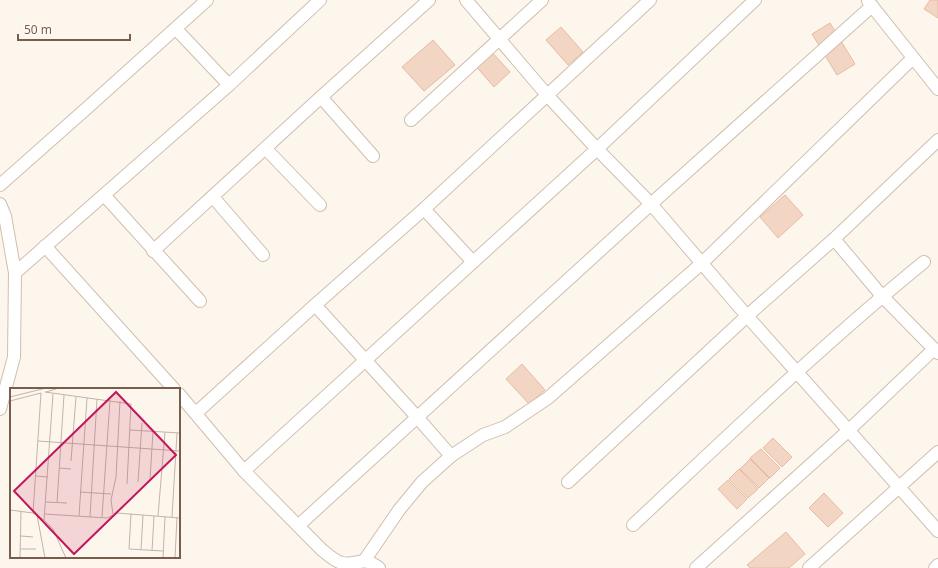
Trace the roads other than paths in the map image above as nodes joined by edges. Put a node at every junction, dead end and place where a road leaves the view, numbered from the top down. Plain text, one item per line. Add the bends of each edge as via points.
1 (207, 0) edge
2 (320, 0) edge
3 (430, 0) edge
4 (466, 0) edge
5 (542, 0) edge
6 (650, 0) edge
7 (755, 0) edge
8 (870, 3) edge
9 (176, 29) junction
10 (499, 39) junction
11 (913, 58) junction
12 (229, 85) junction
13 (938, 89) edge
14 (547, 94) junction
15 (321, 97) junction
16 (411, 120) dead end
17 (938, 140) edge
18 (266, 149) junction
19 (597, 149) junction
20 (374, 156) dead end
21 (0, 185) edge
22 (104, 195) junction
23 (213, 196) junction
24 (0, 204) edge
25 (651, 204) junction
26 (320, 205) dead end
27 (424, 209) junction
28 (2, 220) edge
29 (834, 239) junction
30 (45, 246) junction
31 (153, 251) junction
32 (263, 255) dead end
33 (473, 262) junction
34 (702, 262) junction
35 (924, 262) dead end
36 (14, 273) junction
37 (882, 296) junction
38 (200, 301) dead end
39 (315, 305) junction
40 (747, 316) junction
41 (936, 351) edge
42 (366, 361) junction
43 (797, 371) junction
44 (173, 388) edge
45 (180, 395) edge
46 (0, 409) edge
47 (196, 413) junction
48 (418, 417) junction
49 (849, 430) junction
50 (938, 452) edge
51 (452, 456) junction
52 (244, 471) junction
53 (568, 482) dead end
54 (898, 488) junction
55 (299, 525) junction
56 (632, 526) dead end
57 (938, 531) edge
58 (364, 561) junction
59 (938, 565) edge
60 (379, 568) edge
61 (696, 568) edge
62 (809, 568) edge
63 (935, 568) edge

1 - 9 street
2 - 12 street
3 - 15 street
4 - 10 street
5 - 10 street
6 - 14 street
7 - 19 street
8 - 11 street
8 - 25 street
9 - 12 street
9 - 21 street
10 - 14 street
10 - 16 street
11 - 13 street
11 - 34 street
12 - 22 street
14 - 19 street
14 - 27 street
15 - 18 street
15 - 20 street
17 - 29 street
18 - 23 street
18 - 26 street
19 - 25 street
19 - 33 street
22 - 30 street
22 - 31 street
23 - 31 street
23 - 32 street
24 - 28 street
25 - 34 street
25 - 48 street
27 - 33 street
27 - 39 street
28 - 36 street
29 - 37 street
29 - 40 street
30 - 36 street
30 - 44 street
31 - 38 street
33 - 42 street
34 - 40 street
34 - 51 street via 548,398 505,427 483,435
35 - 37 street
36 - 46 street via 14,357
37 - 41 street
37 - 43 street
39 - 42 street
39 - 47 street
40 - 43 street
40 - 53 street
41 - 49 street
42 - 48 street
42 - 52 street
43 - 49 street
43 - 56 street
45 - 47 street
47 - 52 street
48 - 51 street
48 - 55 street
49 - 54 street
49 - 61 street
50 - 54 street
51 - 58 street via 422,482
52 - 55 street
54 - 57 street
54 - 62 street
55 - 58 street via 332,558 342,563
58 - 60 street
59 - 63 street

